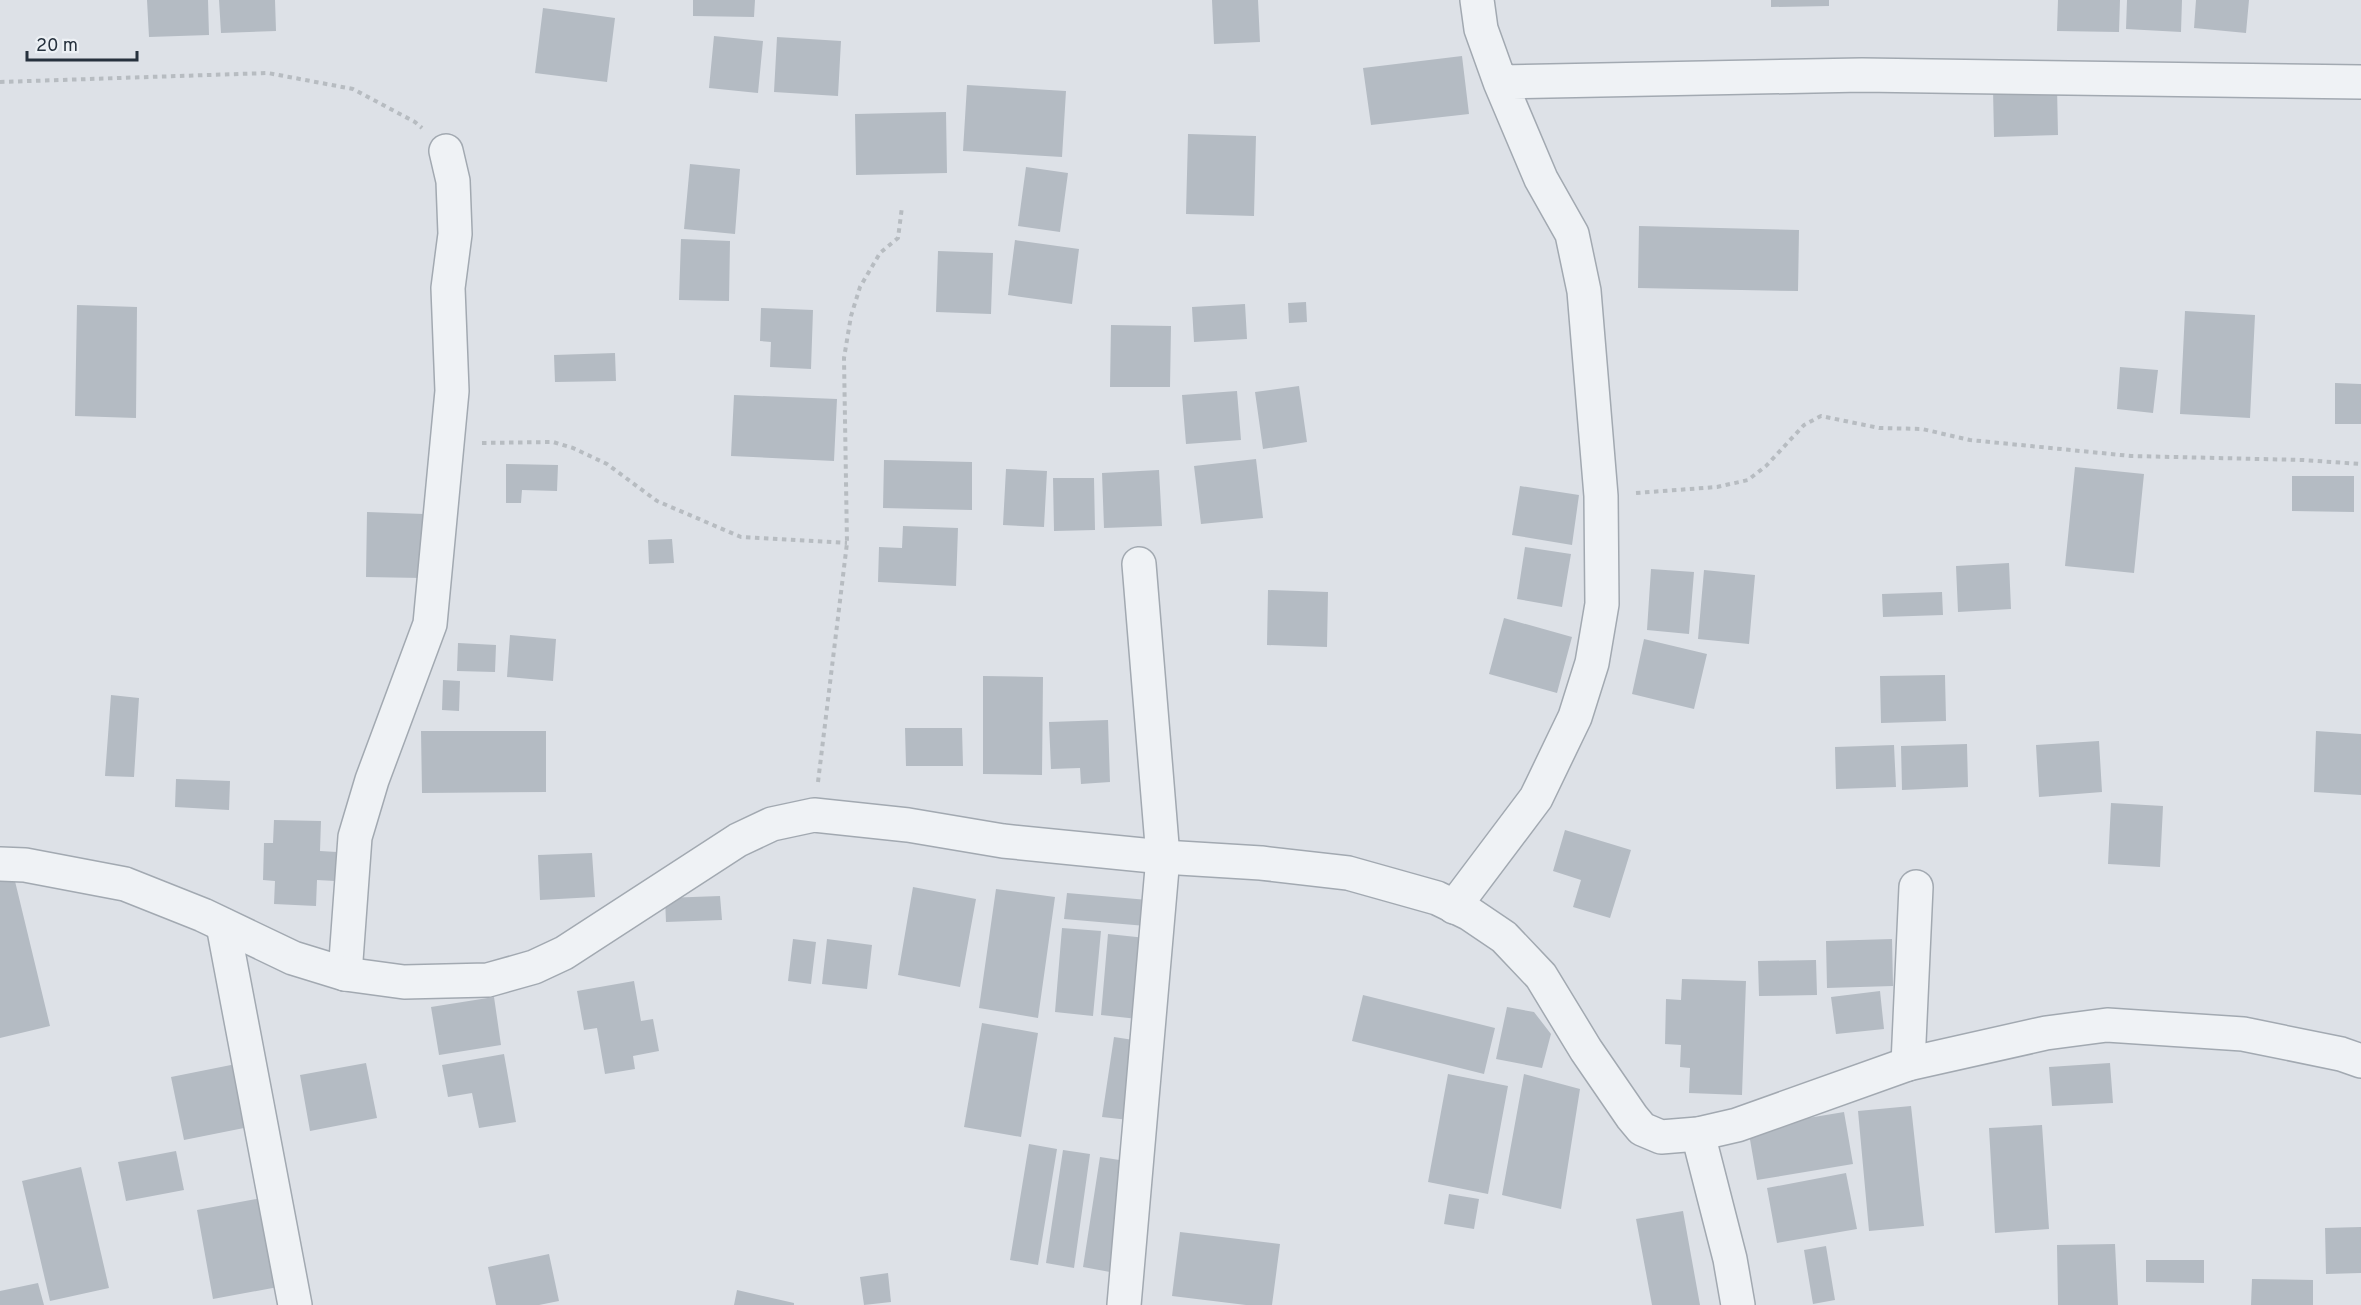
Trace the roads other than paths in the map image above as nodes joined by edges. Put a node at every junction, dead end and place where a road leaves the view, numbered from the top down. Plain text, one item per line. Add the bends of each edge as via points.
1 (1477, 0) edge
2 (1500, 82) junction
3 (2361, 82) edge
4 (446, 151) road end
5 (1139, 564) dead end
6 (1163, 857) junction
7 (0, 864) edge
8 (1916, 887) dead end
9 (1454, 907) junction
10 (223, 925) junction
11 (345, 974) junction
12 (2361, 1061) edge
13 (1908, 1064) junction
14 (1698, 1134) junction
15 (295, 1305) edge
16 (1124, 1305) edge
17 (1738, 1305) edge

1 - 2 street via 1481,29
2 - 3 street via 1862,75
2 - 9 street via 1542,179 1572,234 1584,291 1601,496 1602,604 1592,663 1575,717 1536,798
4 - 11 street via 453,181 455,234 448,288 452,391 430,624 354,837
5 - 6 street
6 - 9 street via 1348,873
6 - 11 street via 1003,842 908,825 814,815 772,824 738,840 564,953 534,967 488,980 441,982 404,982
6 - 16 street
7 - 10 street via 125,884
8 - 13 street
9 - 14 street via 1504,937 1541,976 1586,1050 1642,1129 1661,1137
10 - 11 street via 293,958
10 - 15 street
12 - 13 street via 2243,1034 2107,1025 2046,1033
13 - 14 street via 1737,1125
14 - 17 street

